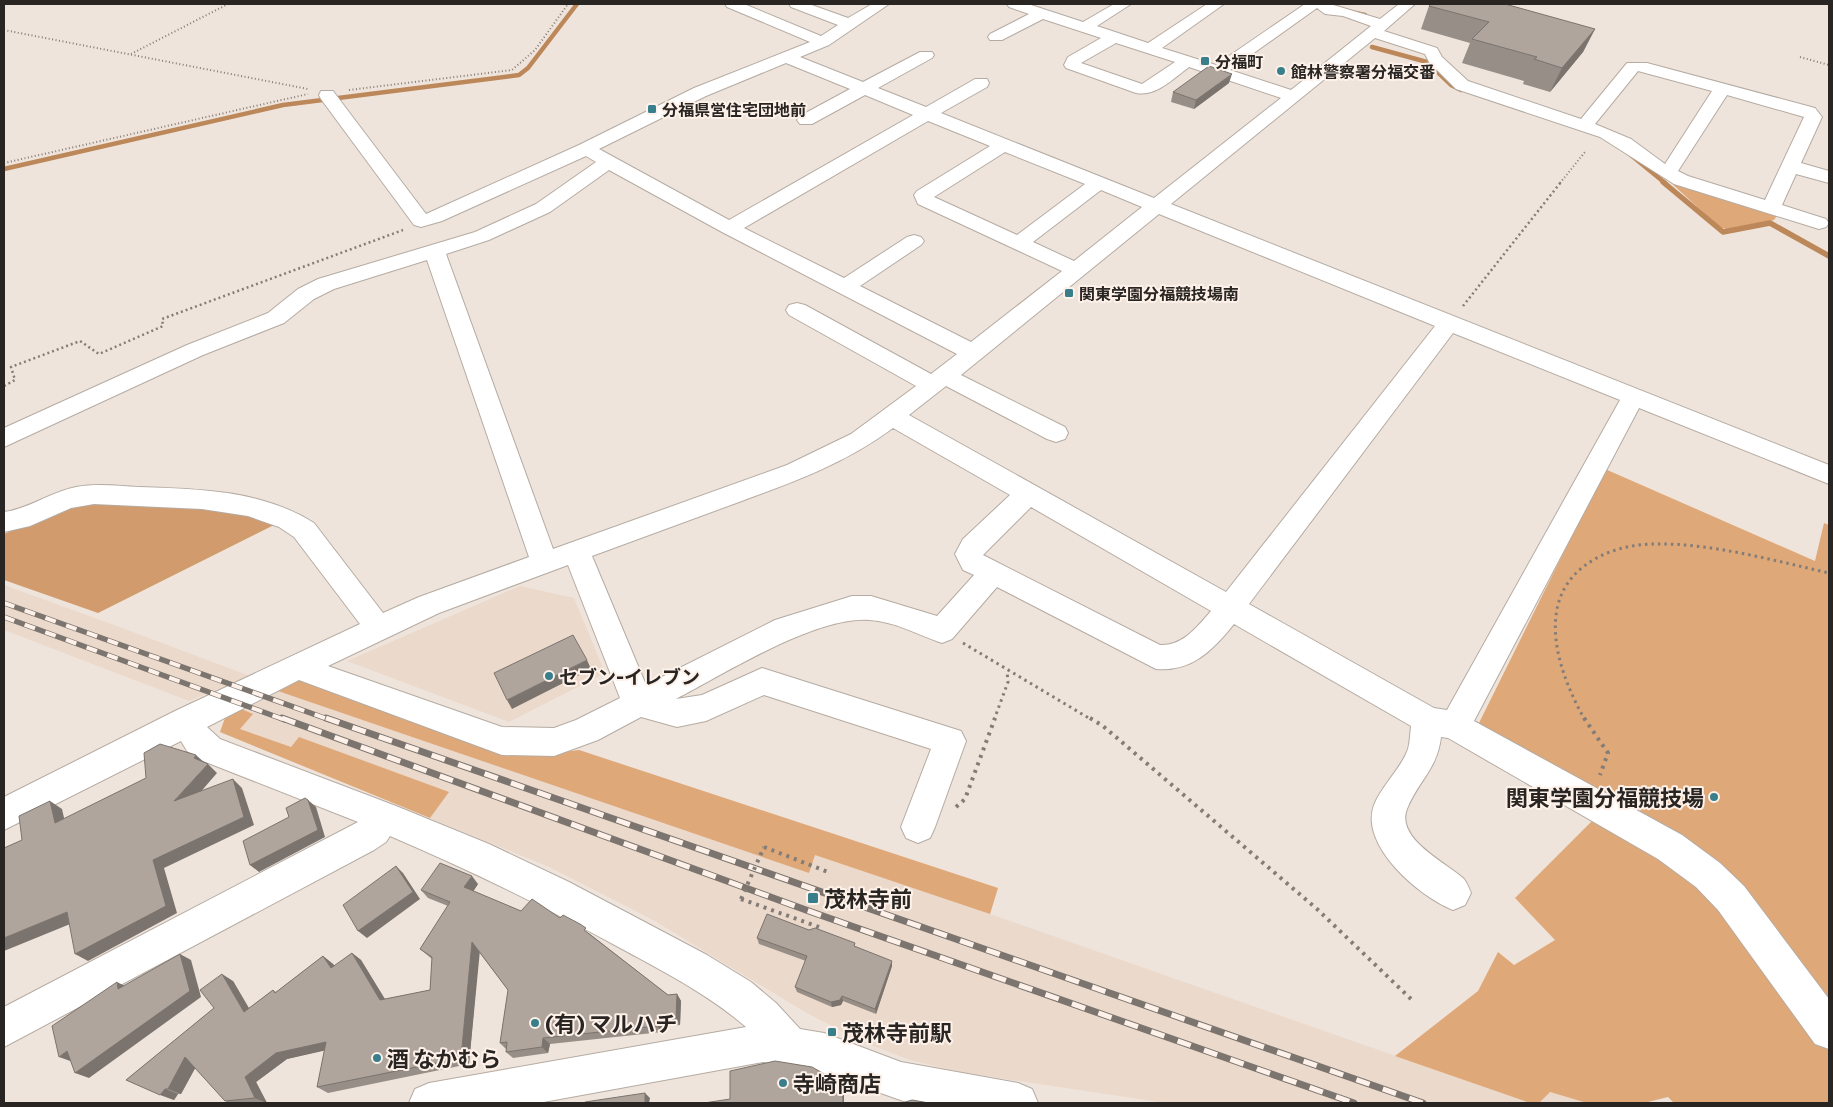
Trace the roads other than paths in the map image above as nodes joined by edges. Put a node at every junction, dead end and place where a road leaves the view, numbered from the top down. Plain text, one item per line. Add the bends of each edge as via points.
1 (732, 4) edge
2 (796, 4) edge
3 (882, 4) edge
4 (1124, 4) edge
5 (1218, 4) edge
6 (1314, 4) edge
7 (1321, 4) edge
8 (1408, 4) edge
9 (1030, 7) edge
10 (848, 24) junction
11 (1085, 27) junction
12 (1378, 28) junction
13 (996, 37) dead end
14 (1114, 37) junction
15 (823, 42) junction
16 (1150, 49) junction
17 (926, 55) dead end
18 (786, 58) junction
19 (1187, 61) junction
20 (1218, 71) junction
21 (981, 84) dead end
22 (1722, 88) junction
23 (864, 90) junction
24 (328, 96) road end
25 (1293, 96) junction
26 (926, 114) junction
27 (806, 120) dead end
28 (1585, 125) junction
29 (1002, 146) junction
30 (586, 149) junction
31 (608, 162) junction
32 (1790, 166) junction
33 (1667, 172) junction
34 (1829, 177) edge
35 (1097, 184) junction
36 (1156, 207) junction
37 (1771, 208) junction
38 (1819, 223) dead end
39 (729, 228) junction
40 (914, 241) dead end
41 (1017, 244) junction
42 (434, 250) junction
43 (1077, 270) junction
44 (845, 287) junction
45 (797, 310) dead end
46 (1450, 322) junction
47 (974, 353) junction
48 (939, 381) junction
49 (1634, 396) junction
50 (893, 417) junction
51 (1056, 433) dead end
52 (4, 438) edge
53 (1829, 474) edge
54 (1028, 494) junction
55 (4, 522) edge
56 (576, 550) junction
57 (544, 562) junction
58 (994, 572) junction
59 (1230, 608) junction
60 (377, 628) junction
61 (304, 663) junction
62 (638, 703) junction
63 (186, 722) junction
64 (1442, 723) junction
65 (4, 814) edge
66 (384, 817) junction
67 (918, 827) dead end
68 (1453, 893) dead end
69 (4, 1028) edge
70 (1829, 1030) edge
71 (790, 1046) junction
72 (443, 1102) edge
73 (1018, 1103) edge

1 - 15 street
2 - 10 street
3 - 10 street
4 - 11 street
5 - 16 street
6 - 20 street
7 - 12 street via 1330,11 1345,12
8 - 12 street
9 - 11 street
9 - 13 street
10 - 15 street
11 - 14 street
12 - 25 street
12 - 28 street via 1431,51 1462,85
14 - 16 street
14 - 19 street via 1074,60 1072,65 1142,89 1152,86
15 - 18 street
16 - 19 street
17 - 23 street
18 - 23 street
18 - 30 street via 700,92
19 - 20 street
20 - 25 street
21 - 26 street
22 - 28 street via 1632,66
22 - 32 street via 1810,112 1813,118
22 - 33 street
23 - 26 street
23 - 27 street
24 - 30 street via 421,221
25 - 36 street
26 - 29 street
26 - 39 street
28 - 33 street via 1626,143
29 - 35 street
29 - 41 street via 924,195 925,200
30 - 31 street
31 - 39 street
31 - 42 street via 543,208 482,236
32 - 34 street
32 - 37 street
33 - 37 street via 1681,180
35 - 36 street
35 - 41 street
36 - 43 street
36 - 46 street
37 - 38 street
39 - 44 street
40 - 44 street
41 - 43 street
42 - 52 street via 326,284 306,294 276,318 187,353
42 - 57 street
43 - 47 street
44 - 47 street
45 - 48 street
46 - 49 street
46 - 59 street
47 - 48 street
48 - 50 street
48 - 51 street
49 - 53 street
49 - 64 street
50 - 54 street
50 - 56 street via 860,440 796,472
54 - 58 street via 973,546 969,554 973,562
54 - 59 street
55 - 60 street via 14,522 67,499 94,494 192,498 256,509 294,522 304,530
56 - 57 street
56 - 62 street
57 - 60 street via 446,598
58 - 59 street via 1164,659 1196,648
58 - 62 street via 942,631 871,608 852,608 785,628
59 - 64 street
60 - 61 street
61 - 62 street via 316,674 502,741 554,742 587,730
61 - 63 street
62 - 67 street via 677,714 706,708 762,681 950,741
63 - 65 street
63 - 66 street via 192,735 209,749
64 - 68 street via 1390,807 1388,817 1396,845
64 - 70 street via 1670,847 1708,875 1731,898
66 - 69 street via 374,831 362,839
66 - 71 street via 557,894 694,968 738,995 763,1016
71 - 72 street via 764,1043
71 - 73 street via 824,1053 901,1082

